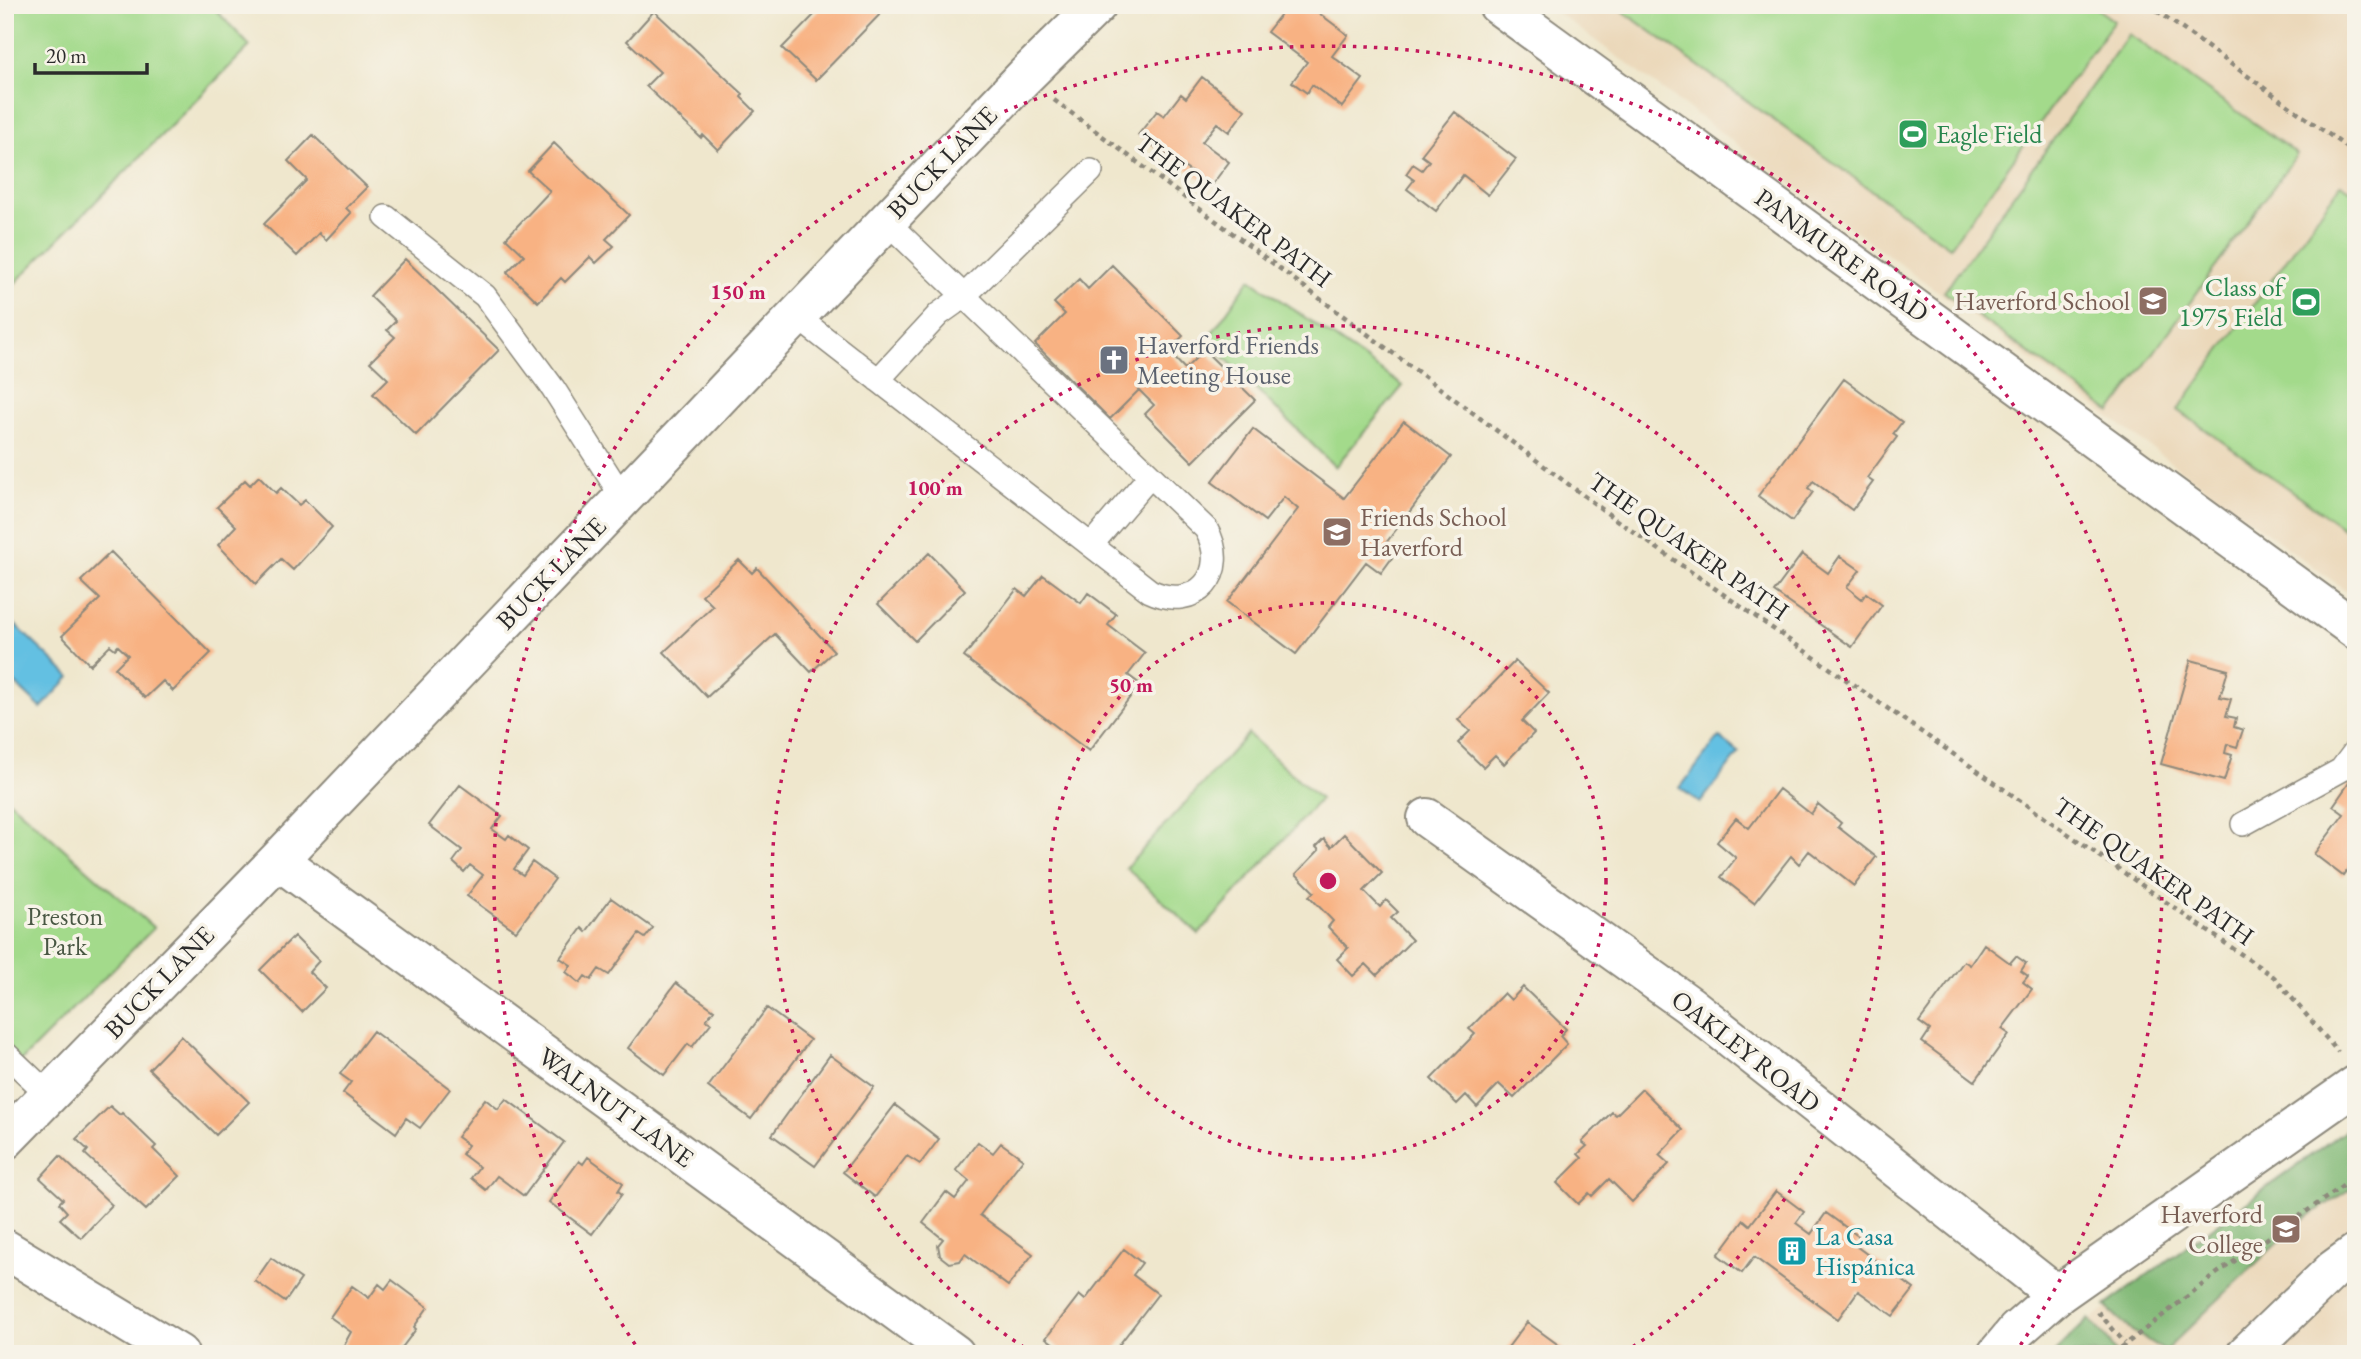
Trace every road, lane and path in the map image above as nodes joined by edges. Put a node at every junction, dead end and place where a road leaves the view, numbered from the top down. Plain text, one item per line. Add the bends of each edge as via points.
1 (1097, 5) edge
2 (1498, 5) edge
3 (2149, 5) edge
4 (1024, 76) junction
5 (2356, 154) edge
6 (1091, 172) dead end
7 (386, 217) dead end
8 (893, 227) junction
9 (963, 297) junction
10 (796, 316) junction
11 (878, 380) junction
12 (1150, 476) junction
13 (623, 498) junction
14 (1091, 545) junction
15 (2356, 630) edge
16 (2356, 750) edge
17 (1427, 818) dead end
18 (2243, 824) dead end
19 (278, 860) junction
20 (2333, 1044) dead end
21 (5, 1053) edge
22 (2356, 1085) edge
23 (49, 1095) junction
24 (5, 1140) edge
25 (2356, 1177) edge
26 (5, 1249) edge
27 (2356, 1253) edge
28 (2074, 1299) junction
29 (2125, 1343) junction
30 (180, 1354) edge
31 (955, 1354) edge
32 (1997, 1354) edge
33 (2113, 1354) edge
34 (2246, 1354) edge

1 - 4 street, BUCK LANE
2 - 15 street, PANMURE ROAD
3 - 5 path
4 - 8 street, BUCK LANE
4 - 20 path, THE QUAKER PATH via 1615,519 2274,977
6 - 9 lane
7 - 13 lane via 485,296 553,388
8 - 9 lane
8 - 10 street, BUCK LANE
9 - 11 lane via 939,314
9 - 12 lane
10 - 11 lane
10 - 13 street, BUCK LANE
11 - 14 lane
12 - 14 lane
12 - 14 lane via 1213,541 1216,554 1209,580 1188,596 1162,596
13 - 19 street, BUCK LANE
16 - 18 lane via 2341,770
17 - 28 street, OAKLEY ROAD via 1689,1005
19 - 23 street, BUCK LANE
19 - 31 street, WALNUT LANE
21 - 23 lane
22 - 28 street
23 - 24 street, BUCK LANE
25 - 29 path
26 - 30 street
27 - 34 street
28 - 29 path
28 - 32 street via 2017,1330
29 - 33 path

